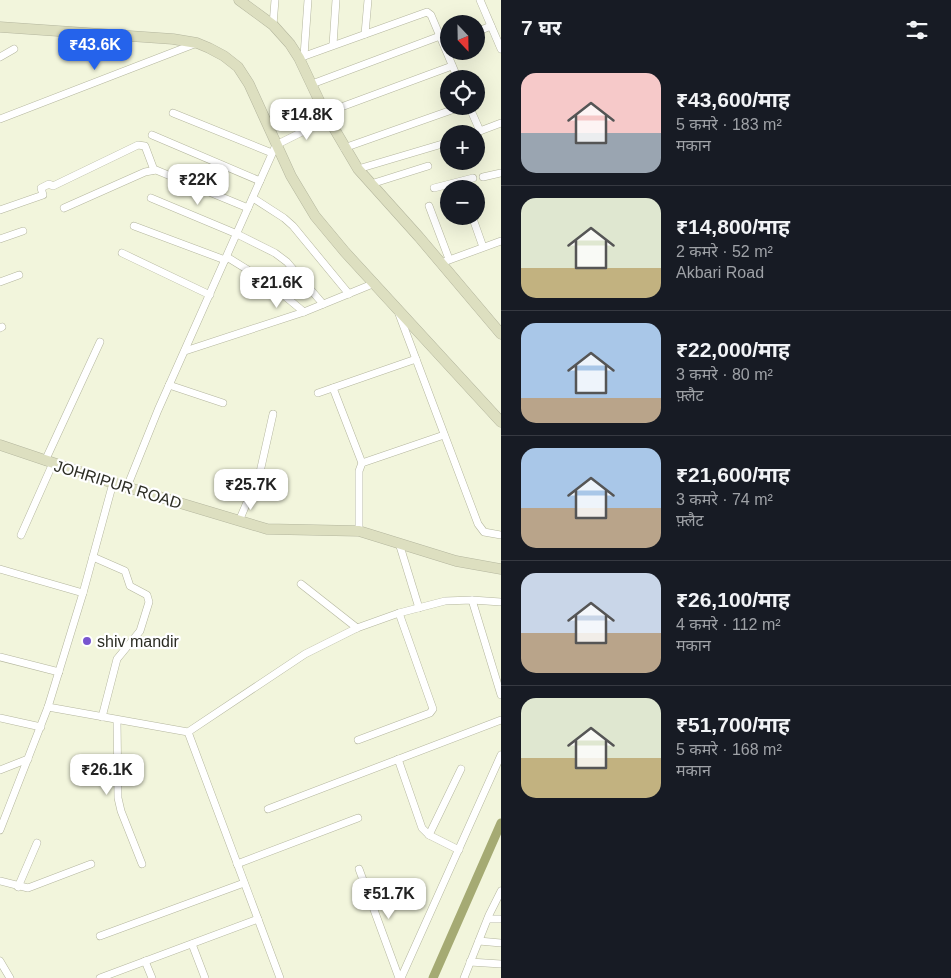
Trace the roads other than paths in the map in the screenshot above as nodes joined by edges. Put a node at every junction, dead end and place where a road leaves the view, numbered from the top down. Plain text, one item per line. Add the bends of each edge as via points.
1 (239, 0) edge
2 (275, 0) edge
3 (308, 0) edge
4 (336, 0) edge
5 (368, 0) edge
6 (480, 0) edge
7 (273, 25) junction
8 (491, 26) junction
9 (0, 28) edge
10 (485, 28) edge
11 (365, 34) junction
12 (440, 36) joint
13 (197, 43) junction
14 (333, 45) junction
15 (14, 49) dead end
16 (501, 49) edge
17 (0, 57) edge
18 (302, 57) junction
19 (450, 60) edge
20 (452, 66) junction
21 (454, 70) edge
22 (312, 84) junction
23 (173, 113) dead end
24 (440, 114) edge
25 (326, 116) junction
26 (0, 118) edge
27 (501, 123) edge
28 (485, 129) edge
29 (152, 135) dead end
30 (440, 145) edge
31 (344, 148) junction
32 (274, 149) junction
33 (428, 166) dead end
34 (154, 170) junction
35 (358, 170) junction
36 (501, 173) edge
37 (483, 177) dead end
38 (473, 178) dead end
39 (470, 180) edge
40 (260, 182) junction
41 (371, 184) junction
42 (440, 187) edge
43 (434, 188) dead end
44 (150, 198) dead end
45 (252, 198) junction
46 (429, 206) dead end
47 (64, 208) dead end
48 (248, 208) junction
49 (0, 210) edge
50 (475, 225) edge
51 (134, 226) dead end
52 (23, 231) dead end
53 (237, 234) junction
54 (0, 239) edge
55 (501, 240) edge
56 (483, 247) junction
57 (122, 254) dead end
58 (226, 259) junction
59 (445, 261) junction
60 (19, 275) dead end
61 (0, 282) edge
62 (375, 283) junction
63 (349, 294) junction
64 (210, 295) junction
65 (323, 304) junction
66 (396, 307) junction
67 (304, 312) junction
68 (501, 334) edge
69 (100, 342) dead end
70 (185, 351) junction
71 (416, 359) junction
72 (169, 385) junction
73 (333, 388) junction
74 (318, 393) dead end
75 (223, 403) dead end
76 (273, 414) dead end
77 (501, 422) edge
78 (444, 435) junction
79 (0, 445) edge
80 (49, 462) junction
81 (362, 463) junction
82 (112, 483) junction
83 (127, 487) junction
84 (239, 520) junction
85 (359, 531) junction
86 (21, 535) dead end
87 (501, 535) edge
88 (399, 543) junction
89 (93, 557) junction
90 (0, 569) edge
91 (501, 569) edge
92 (301, 584) dead end
93 (83, 593) junction
94 (472, 600) junction
95 (501, 602) edge
96 (419, 608) junction
97 (400, 614) junction
98 (357, 628) junction
99 (0, 657) edge
100 (59, 672) junction
101 (501, 694) edge
102 (48, 707) junction
103 (102, 717) junction
104 (0, 718) edge
105 (116, 720) junction
106 (501, 720) edge
107 (41, 727) junction
108 (188, 732) junction
109 (358, 740) dead end
110 (501, 754) edge
111 (28, 759) junction
112 (398, 759) junction
113 (461, 769) dead end
114 (0, 770) edge
115 (268, 808) dead end
116 (358, 818) dead end
117 (0, 830) edge
118 (429, 835) junction
119 (37, 843) dead end
120 (459, 850) junction
121 (91, 864) dead end
122 (142, 864) dead end
123 (237, 864) junction
124 (359, 869) dead end
125 (0, 881) edge
126 (244, 883) junction
127 (18, 887) junction
128 (500, 894) edge
129 (488, 919) junction
130 (501, 919) edge
131 (258, 920) junction
132 (100, 936) dead end
133 (479, 941) junction
134 (501, 942) edge
135 (192, 944) junction
136 (0, 961) edge
137 (145, 961) junction
138 (470, 962) junction
139 (501, 964) edge
140 (10, 978) edge
141 (100, 978) edge
142 (152, 978) edge
143 (205, 978) edge
144 (280, 978) edge
145 (400, 978) edge
146 (464, 978) edge

1 - 7 street
2 - 7 street
3 - 18 street
4 - 14 street
5 - 11 street
6 - 8 street
7 - 18 street
8 - 10 street
8 - 16 street
9 - 13 street
11 - 12 street via 427,12
11 - 14 street
12 - 22 street
13 - 26 street
13 - 32 street via 238,67 250,84
14 - 18 street
15 - 17 street
18 - 22 street
19 - 20 street
20 - 21 street
20 - 25 street
22 - 25 street
23 - 32 street
24 - 31 street
25 - 31 street
25 - 32 street
27 - 28 street
29 - 40 street
30 - 35 street
31 - 35 street
32 - 40 street
32 - 62 street via 315,216
33 - 41 street
34 - 47 street
34 - 48 street
34 - 49 street via 145,146 138,145 53,186 49,184 41,188 43,195
35 - 41 street
36 - 37 street
38 - 39 street
40 - 45 street
41 - 59 street
42 - 43 street
44 - 53 street
45 - 48 street
45 - 63 street via 293,226
46 - 59 street
48 - 53 street
50 - 56 street
51 - 58 street
52 - 54 street
53 - 58 street
53 - 65 street via 287,262
55 - 56 street
56 - 59 street
57 - 64 street
58 - 64 street
58 - 67 street via 269,283
59 - 68 street
60 - 61 street
62 - 63 street
62 - 66 street
63 - 65 street
64 - 70 street
65 - 67 street
66 - 71 street
66 - 77 street
67 - 70 street
69 - 80 street
70 - 72 street
71 - 73 street
71 - 78 street
72 - 75 street
72 - 83 street
73 - 74 street
73 - 81 street
76 - 84 street via 260,472
78 - 81 street
78 - 87 street via 480,528 488,534
79 - 80 street, JOHRIPUR ROAD
80 - 82 street, JOHRIPUR ROAD
80 - 86 street
81 - 85 street via 359,471
82 - 83 street, JOHRIPUR ROAD
82 - 89 street
83 - 84 street, JOHRIPUR ROAD
84 - 85 street, JOHRIPUR ROAD via 267,529
85 - 88 street, JOHRIPUR ROAD
88 - 91 street, JOHRIPUR ROAD via 456,561
88 - 96 street
89 - 93 street
89 - 103 street via 125,571 130,586 147,595 149,602 140,631 116,659
90 - 93 street
92 - 98 street
93 - 100 street
94 - 95 street
94 - 96 street via 445,601
94 - 101 street
96 - 97 street
97 - 98 street
97 - 109 street via 433,710
98 - 108 street via 305,654
99 - 100 street
100 - 102 street
102 - 103 street
102 - 107 street
103 - 105 street
104 - 107 street
105 - 108 street
105 - 122 street via 118,798
106 - 112 street
107 - 111 street
108 - 123 street
110 - 120 street
111 - 114 street
111 - 117 street
112 - 115 street
112 - 118 street via 420,823
113 - 118 street
116 - 123 street
118 - 120 street
119 - 127 street
120 - 145 street
121 - 127 street via 34,887
123 - 126 street
124 - 145 street
125 - 127 street
126 - 131 street
126 - 132 street
128 - 129 street
129 - 130 street
129 - 133 street
131 - 135 street
131 - 144 street
133 - 134 street
133 - 138 street
135 - 137 street
135 - 143 street
136 - 140 street
137 - 141 street
137 - 142 street
138 - 139 street
138 - 146 street

